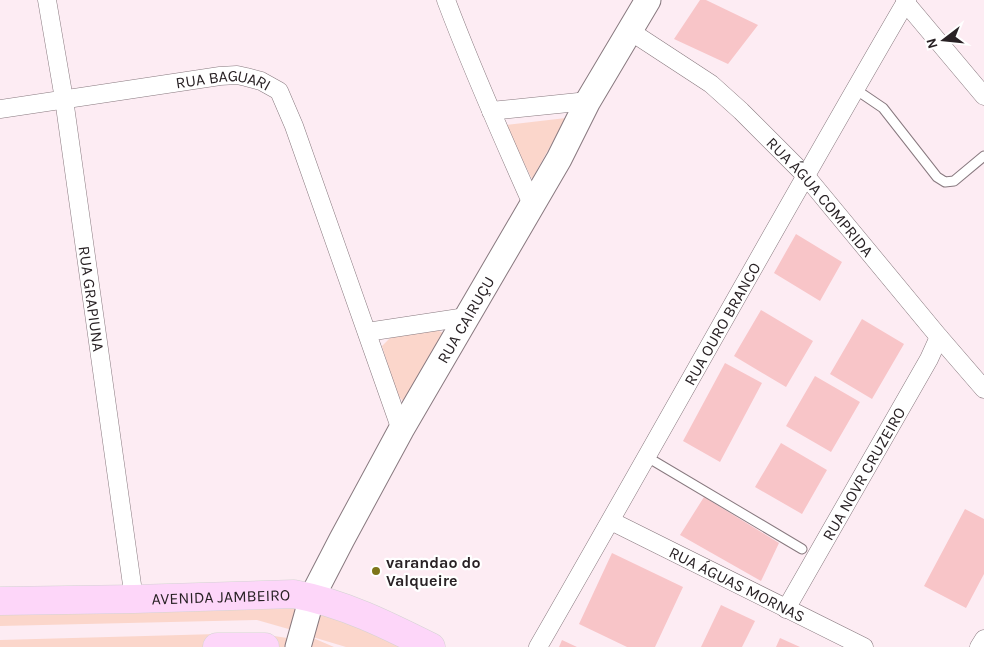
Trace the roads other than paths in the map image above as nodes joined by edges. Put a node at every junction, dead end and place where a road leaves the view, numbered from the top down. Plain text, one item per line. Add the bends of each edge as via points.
1 (48, 0) edge
2 (446, 0) edge
3 (648, 0) edge
4 (906, 1) edge
5 (630, 31) junction
6 (855, 89) junction
7 (984, 96) edge
8 (64, 99) junction
9 (588, 101) junction
10 (0, 108) edge
11 (491, 111) junction
12 (984, 156) edge
13 (805, 175) junction
14 (532, 204) junction
15 (466, 318) junction
16 (367, 332) junction
17 (939, 336) junction
18 (984, 389) edge
19 (401, 430) junction
20 (647, 457) junction
21 (611, 521) junction
22 (802, 549) dead end
23 (134, 599) junction
24 (0, 601) edge
25 (310, 606) junction
26 (786, 609) junction
27 (984, 639) edge
28 (299, 644) edge
29 (217, 647) edge
30 (265, 647) edge
31 (431, 647) edge
32 (538, 647) edge
33 (864, 647) edge
34 (979, 647) edge

1 - 8 street, RUA GRAPIUNA
2 - 11 street
3 - 5 main road, RUA CAIRUÇU
4 - 6 street, RUA OURO BRANCO
4 - 7 street
5 - 9 main road, RUA CAIRUÇU
5 - 13 street, RUA ÁGUA COMPRIDA via 711,84
6 - 12 lane via 884,108 937,177 945,182 954,181
6 - 13 street, RUA OURO BRANCO
8 - 10 street, RUA BAGUARI
8 - 16 street, RUA BAGUARI via 237,75 261,81 279,91
8 - 23 street, RUA GRAPIUNA
9 - 11 street
9 - 14 main road, RUA CAIRUÇU
11 - 14 street
13 - 17 street, RUA ÁGUA COMPRIDA
13 - 20 street, RUA OURO BRANCO
14 - 15 main road, RUA CAIRUÇU
15 - 16 street
15 - 19 main road, RUA CAIRUÇU
16 - 19 street, RUA BAGUARI
17 - 18 street, RUA ÁGUA COMPRIDA
17 - 26 street, RUA NOVR CRUZEIRO via 929,359
19 - 25 main road, RUA CAIRUÇU
20 - 21 street, RUA OURO BRANCO
20 - 22 lane
21 - 26 street, RUA ÁGUAS MORNAS
21 - 32 street, RUA OURO BRANCO
23 - 24 main road, AVENIDA JAMBEIRO
23 - 25 main road, AVENIDA JAMBEIRO via 294,594
25 - 28 main road, RUA CAIRUÇU
25 - 31 main road, AVENIDA JAMBEIRO via 334,604
26 - 33 street, RUA ÁGUAS MORNAS
27 - 34 street
29 - 30 main road

